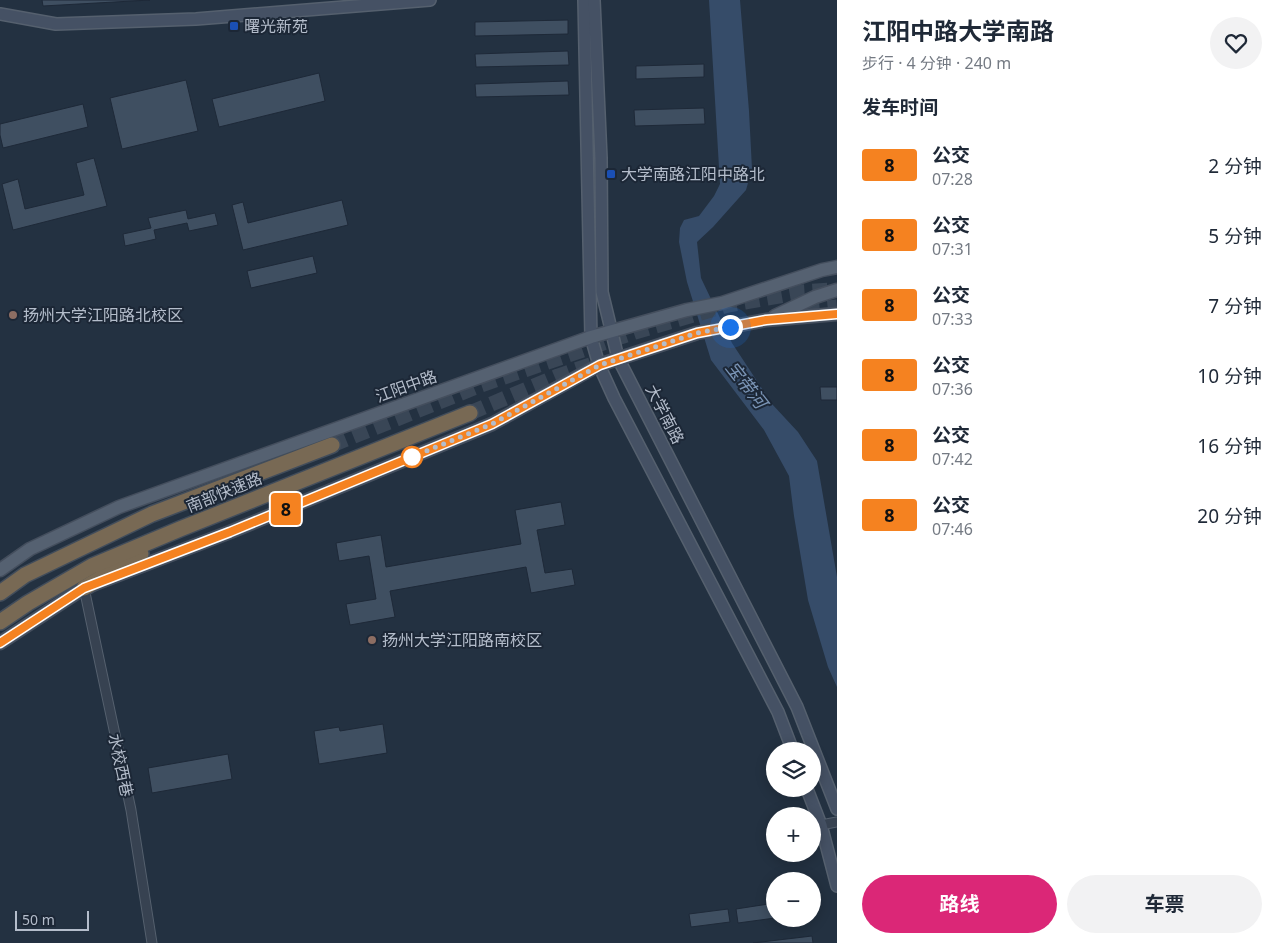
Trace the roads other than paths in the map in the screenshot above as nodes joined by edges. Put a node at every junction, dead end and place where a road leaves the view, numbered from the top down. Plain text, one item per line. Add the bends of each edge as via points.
1 (430, 0) edge
2 (584, 0) edge
3 (594, 0) edge
4 (0, 14) edge
5 (837, 267) edge
6 (837, 290) edge
7 (837, 314) edge
8 (766, 320) junction
9 (611, 332) junction
10 (591, 337) junction
11 (618, 358) junction
12 (600, 365) junction
13 (470, 413) tunnel mouth
14 (332, 445) tunnel mouth
15 (321, 472) junction
16 (152, 514) junction
17 (0, 570) edge
18 (0, 582) edge
19 (84, 588) junction
20 (0, 593) edge
21 (0, 622) edge
22 (0, 643) edge
23 (790, 742) edge
24 (810, 797) edge
25 (837, 809) edge
26 (837, 822) edge
27 (822, 825) junction
28 (837, 886) edge
29 (152, 943) edge

1 - 4 street via 196,19 72,24
2 - 10 street
3 - 9 street, 大学南路 via 601,158 602,292
5 - 9 main road, 江阳中路 via 722,303
6 - 8 main road
7 - 8 main road
8 - 11 main road via 697,333
9 - 10 main road, 江阳中路
9 - 11 street, 大学南路
10 - 12 street
10 - 17 main road, 江阳中路 via 119,507 30,549
11 - 12 main road
11 - 25 street, 大学南路 via 797,707
12 - 19 main road via 492,424
12 - 23 street via 614,398 778,712
13 - 15 highway, 南部快速路
14 - 16 highway, 南部快速路
15 - 19 highway via 284,493 141,554
15 - 21 highway, 南部快速路 via 92,566
16 - 18 highway via 107,527
16 - 20 highway, 南部快速路 via 25,575
19 - 22 main road
19 - 29 street, 水校西巷 via 131,810
24 - 27 street
26 - 27 street
27 - 28 street

